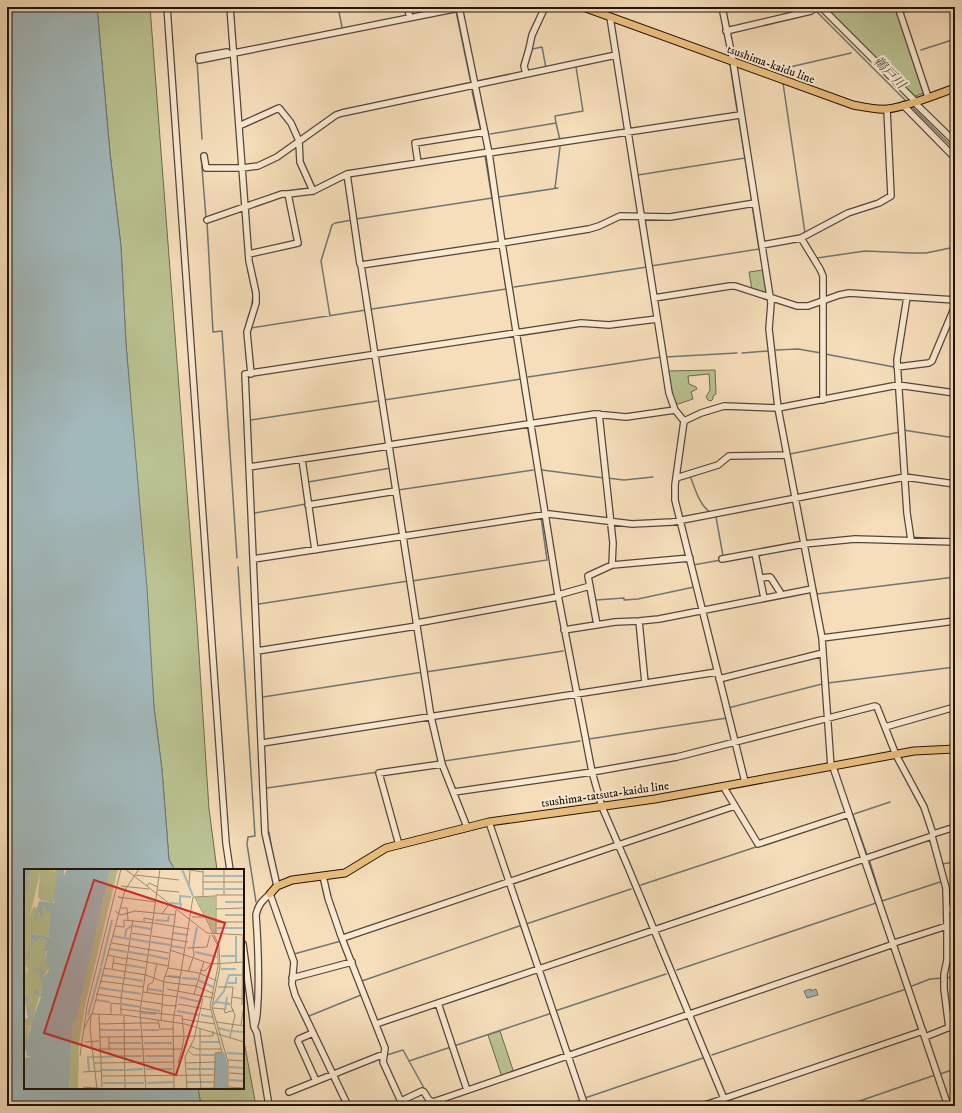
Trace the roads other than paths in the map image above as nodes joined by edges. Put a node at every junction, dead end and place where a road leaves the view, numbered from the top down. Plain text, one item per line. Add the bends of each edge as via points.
1 (167, 7) edge
2 (230, 7) edge
3 (407, 7) edge
4 (444, 7) edge
5 (459, 7) edge
6 (545, 7) edge
7 (583, 7) edge
8 (722, 7) edge
9 (821, 7) edge
10 (909, 7) edge
11 (814, 9) edge
12 (898, 9) edge
13 (409, 14) junction
14 (610, 17) junction
15 (726, 31) junction
16 (231, 53) junction
17 (616, 55) junction
18 (199, 59) dead end
19 (733, 61) junction
20 (526, 74) junction
21 (475, 85) junction
22 (955, 88) edge
23 (928, 97) junction
24 (914, 102) junction
25 (904, 105) junction
26 (887, 109) junction
27 (740, 115) junction
28 (239, 126) junction
29 (485, 132) junction
30 (628, 132) junction
31 (300, 141) junction
32 (955, 142) edge
33 (489, 152) junction
34 (204, 156) dead end
35 (955, 158) edge
36 (418, 163) junction
37 (242, 168) junction
38 (347, 174) junction
39 (313, 191) junction
40 (288, 194) junction
41 (755, 203) junction
42 (244, 208) junction
43 (641, 216) junction
44 (208, 220) dead end
45 (801, 238) junction
46 (502, 243) junction
47 (762, 245) junction
48 (248, 254) junction
49 (362, 265) junction
50 (770, 296) junction
51 (907, 297) junction
52 (654, 298) junction
53 (955, 300) edge
54 (823, 301) junction
55 (955, 306) edge
56 (657, 319) junction
57 (517, 333) junction
58 (375, 355) junction
59 (897, 367) junction
60 (251, 374) junction
61 (898, 385) junction
62 (955, 393) edge
63 (822, 400) junction
64 (778, 408) junction
65 (675, 410) junction
66 (599, 414) junction
67 (684, 421) junction
68 (531, 423) junction
69 (389, 445) junction
70 (787, 455) junction
71 (302, 459) junction
72 (249, 467) junction
73 (904, 477) junction
74 (676, 478) junction
75 (955, 484) edge
76 (396, 491) junction
77 (795, 499) junction
78 (308, 504) junction
79 (545, 514) junction
80 (611, 521) junction
81 (681, 521) junction
82 (403, 536) junction
83 (911, 540) junction
84 (955, 542) edge
85 (804, 544) junction
86 (315, 550) junction
87 (755, 553) junction
88 (690, 558) junction
89 (253, 559) junction
90 (722, 559) dead end
91 (612, 565) junction
92 (760, 578) junction
93 (590, 586) junction
94 (812, 589) junction
95 (781, 595) junction
96 (558, 596) junction
97 (764, 598) junction
98 (702, 611) junction
99 (639, 621) junction
100 (955, 621) edge
101 (417, 625) junction
102 (597, 625) junction
103 (564, 630) junction
104 (822, 638) junction
105 (258, 651) junction
106 (823, 653) junction
107 (717, 672) junction
108 (719, 679) junction
109 (645, 683) junction
110 (576, 695) junction
111 (955, 708) edge
112 (431, 717) junction
113 (828, 719) junction
114 (885, 727) junction
115 (734, 742) junction
116 (262, 743) junction
117 (955, 749) edge
118 (896, 755) junction
119 (442, 764) junction
120 (832, 767) junction
121 (592, 772) junction
122 (745, 782) junction
123 (723, 786) junction
124 (454, 792) junction
125 (735, 806) junction
126 (602, 807) junction
127 (849, 814) junction
128 (489, 822) junction
129 (467, 827) junction
130 (955, 827) edge
131 (932, 835) junction
132 (399, 845) junction
133 (618, 845) junction
134 (865, 859) junction
135 (230, 869) edge
136 (323, 876) junction
137 (509, 882) junction
138 (277, 886) junction
139 (270, 894) junction
140 (947, 909) junction
141 (955, 909) edge
142 (948, 926) junction
143 (654, 930) junction
144 (343, 938) junction
145 (894, 944) junction
146 (244, 951) edge
147 (352, 962) junction
148 (539, 969) junction
149 (292, 978) junction
150 (438, 1003) junction
151 (689, 1014) junction
152 (376, 1024) junction
153 (955, 1025) edge
154 (254, 1026) junction
155 (949, 1028) junction
156 (313, 1033) junction
157 (924, 1034) junction
158 (384, 1054) junction
159 (568, 1056) junction
160 (333, 1074) junction
161 (316, 1081) junction
162 (467, 1090) junction
163 (289, 1092) dead end
164 (724, 1099) junction
165 (402, 1104) edge
166 (269, 1106) edge
167 (348, 1106) edge
168 (585, 1106) edge
169 (702, 1106) edge
170 (727, 1106) edge
171 (948, 1106) edge

1 - 135 street
2 - 16 street
3 - 13 street
4 - 13 street
5 - 16 street
5 - 21 street
6 - 20 street via 532,34 524,66
7 - 14 main road, tsushima-kaidu line
8 - 15 street
9 - 24 street
10 - 12 street
11 - 15 street
12 - 23 street
13 - 16 street
14 - 17 street
14 - 19 main road, tsushima-kaidu line
15 - 19 street
16 - 18 street
16 - 28 street
17 - 20 street
17 - 30 street
19 - 26 main road, tsushima-kaidu line via 853,105
19 - 27 street
20 - 21 street
21 - 29 street
21 - 31 street via 342,113
22 - 23 main road, tsushima-kaidu line
23 - 24 main road, tsushima-kaidu line
24 - 25 main road, tsushima-kaidu line
24 - 32 street
25 - 26 main road, tsushima-kaidu line
25 - 35 street
26 - 45 street via 891,196 848,213
27 - 30 street
27 - 41 street
28 - 31 street via 280,108
28 - 37 street
29 - 33 street
29 - 36 street via 415,143
30 - 33 street
30 - 43 street
31 - 37 street via 278,157 258,166
31 - 39 street via 300,162
33 - 36 street
33 - 46 street
34 - 37 street via 206,168
36 - 38 street
37 - 42 street
38 - 39 street
38 - 49 street
39 - 40 street
40 - 42 street
40 - 48 street via 298,244
41 - 43 street via 670,217
41 - 47 street
42 - 44 street
42 - 48 street
43 - 46 street via 620,216 589,229
43 - 52 street
45 - 47 street
45 - 54 street via 822,273
46 - 49 street
46 - 57 street
47 - 50 street
48 - 60 street via 256,293 256,303 247,332
49 - 58 street
50 - 52 street via 730,286
50 - 54 street via 797,306 808,306
50 - 64 street via 769,329
51 - 53 street
51 - 54 street via 848,294
51 - 59 street
52 - 56 street
54 - 63 street
55 - 59 street via 932,361
56 - 57 street via 609,325 581,323
56 - 65 street via 669,392
57 - 58 street
57 - 68 street
58 - 60 street
58 - 69 street
59 - 61 street
60 - 72 street via 245,374
61 - 62 street
61 - 63 street
61 - 73 street
63 - 64 street
64 - 67 street via 724,406
64 - 70 street
65 - 66 street via 626,417
65 - 67 street
66 - 68 street
66 - 80 street
67 - 74 street
68 - 69 street
68 - 79 street
69 - 71 street
69 - 76 street
70 - 74 street via 729,456 718,465
70 - 77 street
71 - 72 street
71 - 78 street
72 - 89 street
73 - 75 street
73 - 77 street
73 - 83 street
74 - 81 street via 675,500
76 - 78 street
76 - 82 street
77 - 81 street
77 - 85 street
78 - 86 street
79 - 80 street
79 - 82 street
79 - 96 street
80 - 81 street via 632,524
80 - 91 street
81 - 88 street
82 - 86 street
82 - 101 street
83 - 84 street
83 - 85 street via 855,539
85 - 87 street
85 - 94 street
86 - 89 street
87 - 90 street
87 - 92 street
88 - 91 street
88 - 98 street
89 - 105 street
91 - 93 street via 588,576
92 - 95 street via 771,578
92 - 97 street
93 - 96 street
93 - 102 street
94 - 95 street
94 - 104 street
95 - 97 street
96 - 101 street
96 - 103 street
97 - 98 street
98 - 99 street
98 - 107 street
99 - 102 street
99 - 109 street
100 - 104 street
101 - 105 street
101 - 112 street
102 - 103 street
103 - 110 street
104 - 106 street
105 - 116 street
106 - 108 street
106 - 113 street
107 - 108 street
107 - 109 street
108 - 115 street
109 - 110 street
110 - 112 street
110 - 121 street
111 - 114 street
112 - 116 street
112 - 119 street
113 - 114 street via 875,706
113 - 115 street
113 - 120 street
114 - 118 street
115 - 121 street via 677,757
115 - 122 street
116 - 138 street via 266,833
117 - 118 main road, tsushima-tatsuta-kaidu line
118 - 120 main road, tsushima-tatsuta-kaidu line
118 - 131 street via 924,807
119 - 124 street
119 - 132 street via 379,773
120 - 122 main road, tsushima-tatsuta-kaidu line
120 - 127 street
121 - 124 street
121 - 126 street
122 - 123 main road, tsushima-tatsuta-kaidu line
123 - 125 street
123 - 126 main road, tsushima-tatsuta-kaidu line
124 - 129 street
125 - 127 street via 758,844
125 - 133 street
126 - 128 main road, tsushima-tatsuta-kaidu line
126 - 133 street
127 - 134 street
128 - 129 main road, tsushima-tatsuta-kaidu line
128 - 137 street
129 - 132 main road, tsushima-tatsuta-kaidu line
130 - 131 street
131 - 134 street
131 - 140 street via 946,888
132 - 136 main road, tsushima-tatsuta-kaidu line via 386,848 345,873
133 - 137 street
133 - 143 street
134 - 143 street
134 - 145 street
136 - 138 main road, tsushima-tatsuta-kaidu line via 292,880
136 - 144 street
137 - 144 street
137 - 148 street
138 - 139 main road, tsushima-tatsuta-kaidu line
139 - 149 street via 294,962
139 - 154 street via 261,901 256,915 259,966
140 - 141 street
140 - 142 street
142 - 145 street
142 - 155 street via 944,989
143 - 148 street
143 - 151 street
144 - 147 street
145 - 151 street
145 - 157 street
146 - 154 street
147 - 149 street
147 - 152 street
148 - 150 street
148 - 159 street
149 - 156 street via 295,995
150 - 152 street
150 - 162 street
151 - 159 street
151 - 164 street
152 - 158 street via 385,1048
153 - 155 street
154 - 166 street
155 - 157 street
156 - 160 street
156 - 161 street via 298,1041
157 - 164 street
157 - 171 street
158 - 160 street
158 - 165 street via 383,1062
159 - 162 street
159 - 168 street
160 - 161 street
160 - 167 street
161 - 163 street
162 - 165 street via 433,1102 422,1091
164 - 169 street
164 - 170 street

